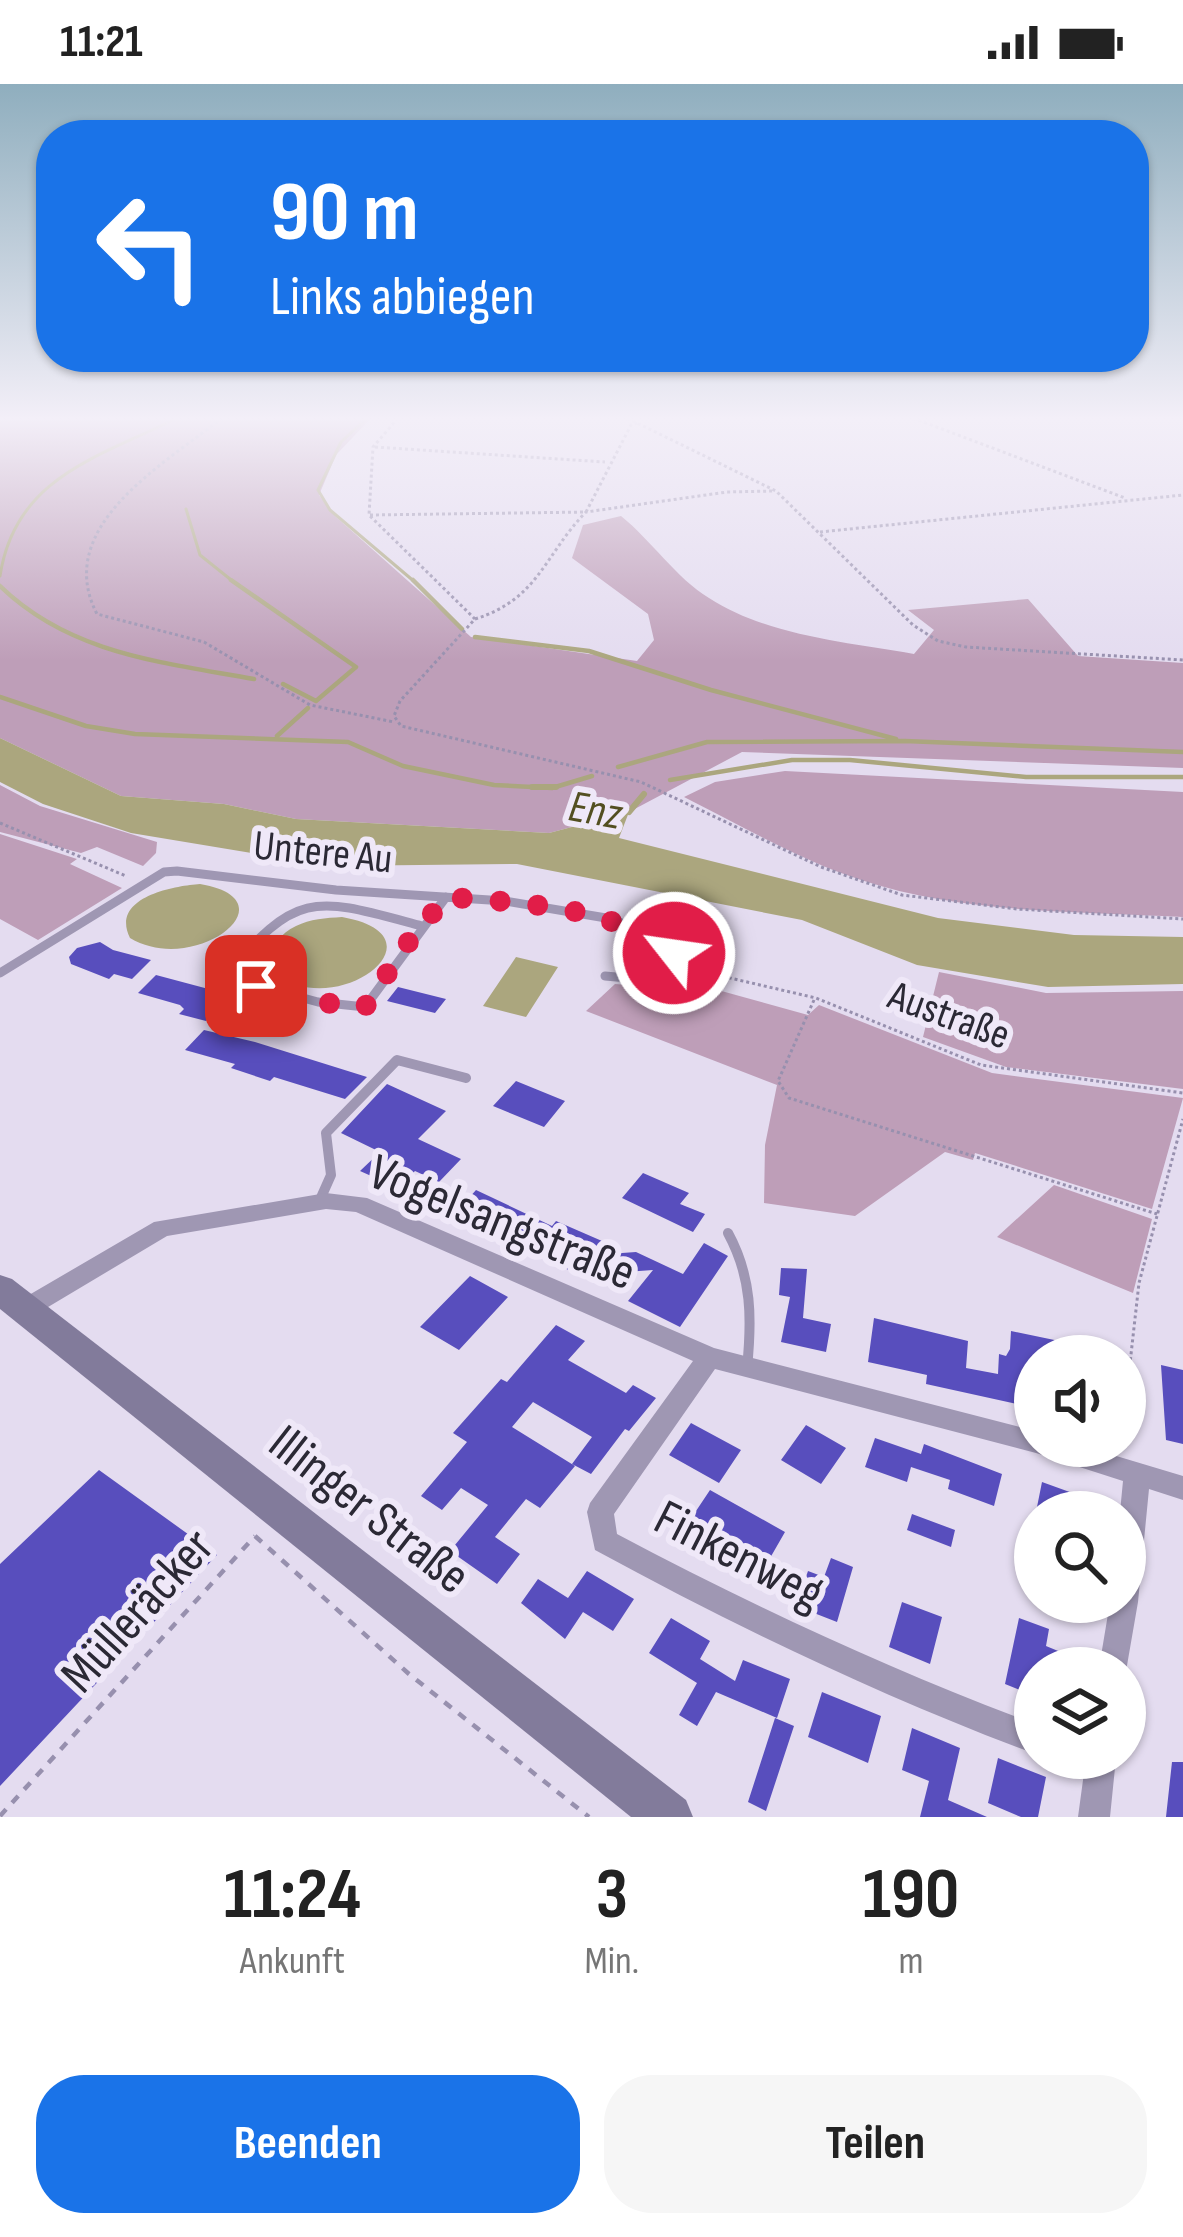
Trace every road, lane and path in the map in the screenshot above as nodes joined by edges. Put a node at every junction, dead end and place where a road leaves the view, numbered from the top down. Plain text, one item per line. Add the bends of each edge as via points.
1 (128, 499) edge
2 (370, 499) edge
3 (592, 499) edge
4 (679, 499) edge
5 (784, 499) edge
6 (1135, 499) edge
7 (586, 512) junction
8 (369, 515) junction
9 (819, 532) junction
10 (475, 620) junction
11 (1183, 660) edge
12 (396, 722) junction
13 (0, 824) edge
14 (145, 884) junction
15 (446, 897) junction
16 (1183, 919) edge
17 (422, 926) junction
18 (700, 972) junction
19 (0, 973) edge
20 (605, 976) dead end
21 (816, 998) junction
22 (466, 1078) dead end
23 (1183, 1093) edge
24 (1183, 1119) edge
25 (320, 1202) junction
26 (1157, 1214) junction
27 (728, 1234) dead end
28 (12, 1299) edge
29 (709, 1358) junction
30 (747, 1368) junction
31 (1014, 1437) edge
32 (1108, 1467) edge
33 (1131, 1475) junction
34 (1183, 1488) edge
35 (1130, 1491) edge
36 (268, 1522) junction
37 (1014, 1731) edge
38 (1095, 1779) edge
39 (0, 1816) edge
40 (589, 1817) edge
41 (669, 1817) edge
42 (1094, 1817) edge

1 - 12 path via 84,555 82,586 97,614 204,642 310,705
2 - 8 path
3 - 7 path
4 - 7 path
5 - 9 path
6 - 9 path
7 - 8 path
7 - 10 path via 538,584
8 - 10 path
9 - 11 path via 938,641
10 - 12 path via 400,701
12 - 16 path via 640,782 821,867 902,895
13 - 14 path
14 - 15 lane, Untere Au via 177,871
14 - 19 lane, Untere Au
15 - 17 lane
15 - 18 lane, Untere Au via 612,919
17 - 17 lane via 365,1007 225,977 263,927 300,906
18 - 20 lane via 672,982
18 - 21 path, Austraße
21 - 23 path, Austraße via 981,1065
21 - 26 path via 778,1081 789,1098
22 - 25 lane via 397,1060 326,1133 331,1174
24 - 26 path
25 - 28 street, Vogelsangstraße via 163,1228
25 - 29 street, Vogelsangstraße via 359,1204
26 - 33 path via 1128,1365
27 - 30 lane via 745,1260 753,1322
28 - 36 street, Illinger Straße
29 - 30 street, Vogelsangstraße
29 - 37 street, Finkenweg via 600,1512 605,1541 740,1616
30 - 31 street, Vogelsangstraße
32 - 33 street
33 - 34 street
33 - 35 street
36 - 39 path, Mülleräcker
36 - 40 path via 409,1674
36 - 41 street, Illinger Straße
38 - 42 street

